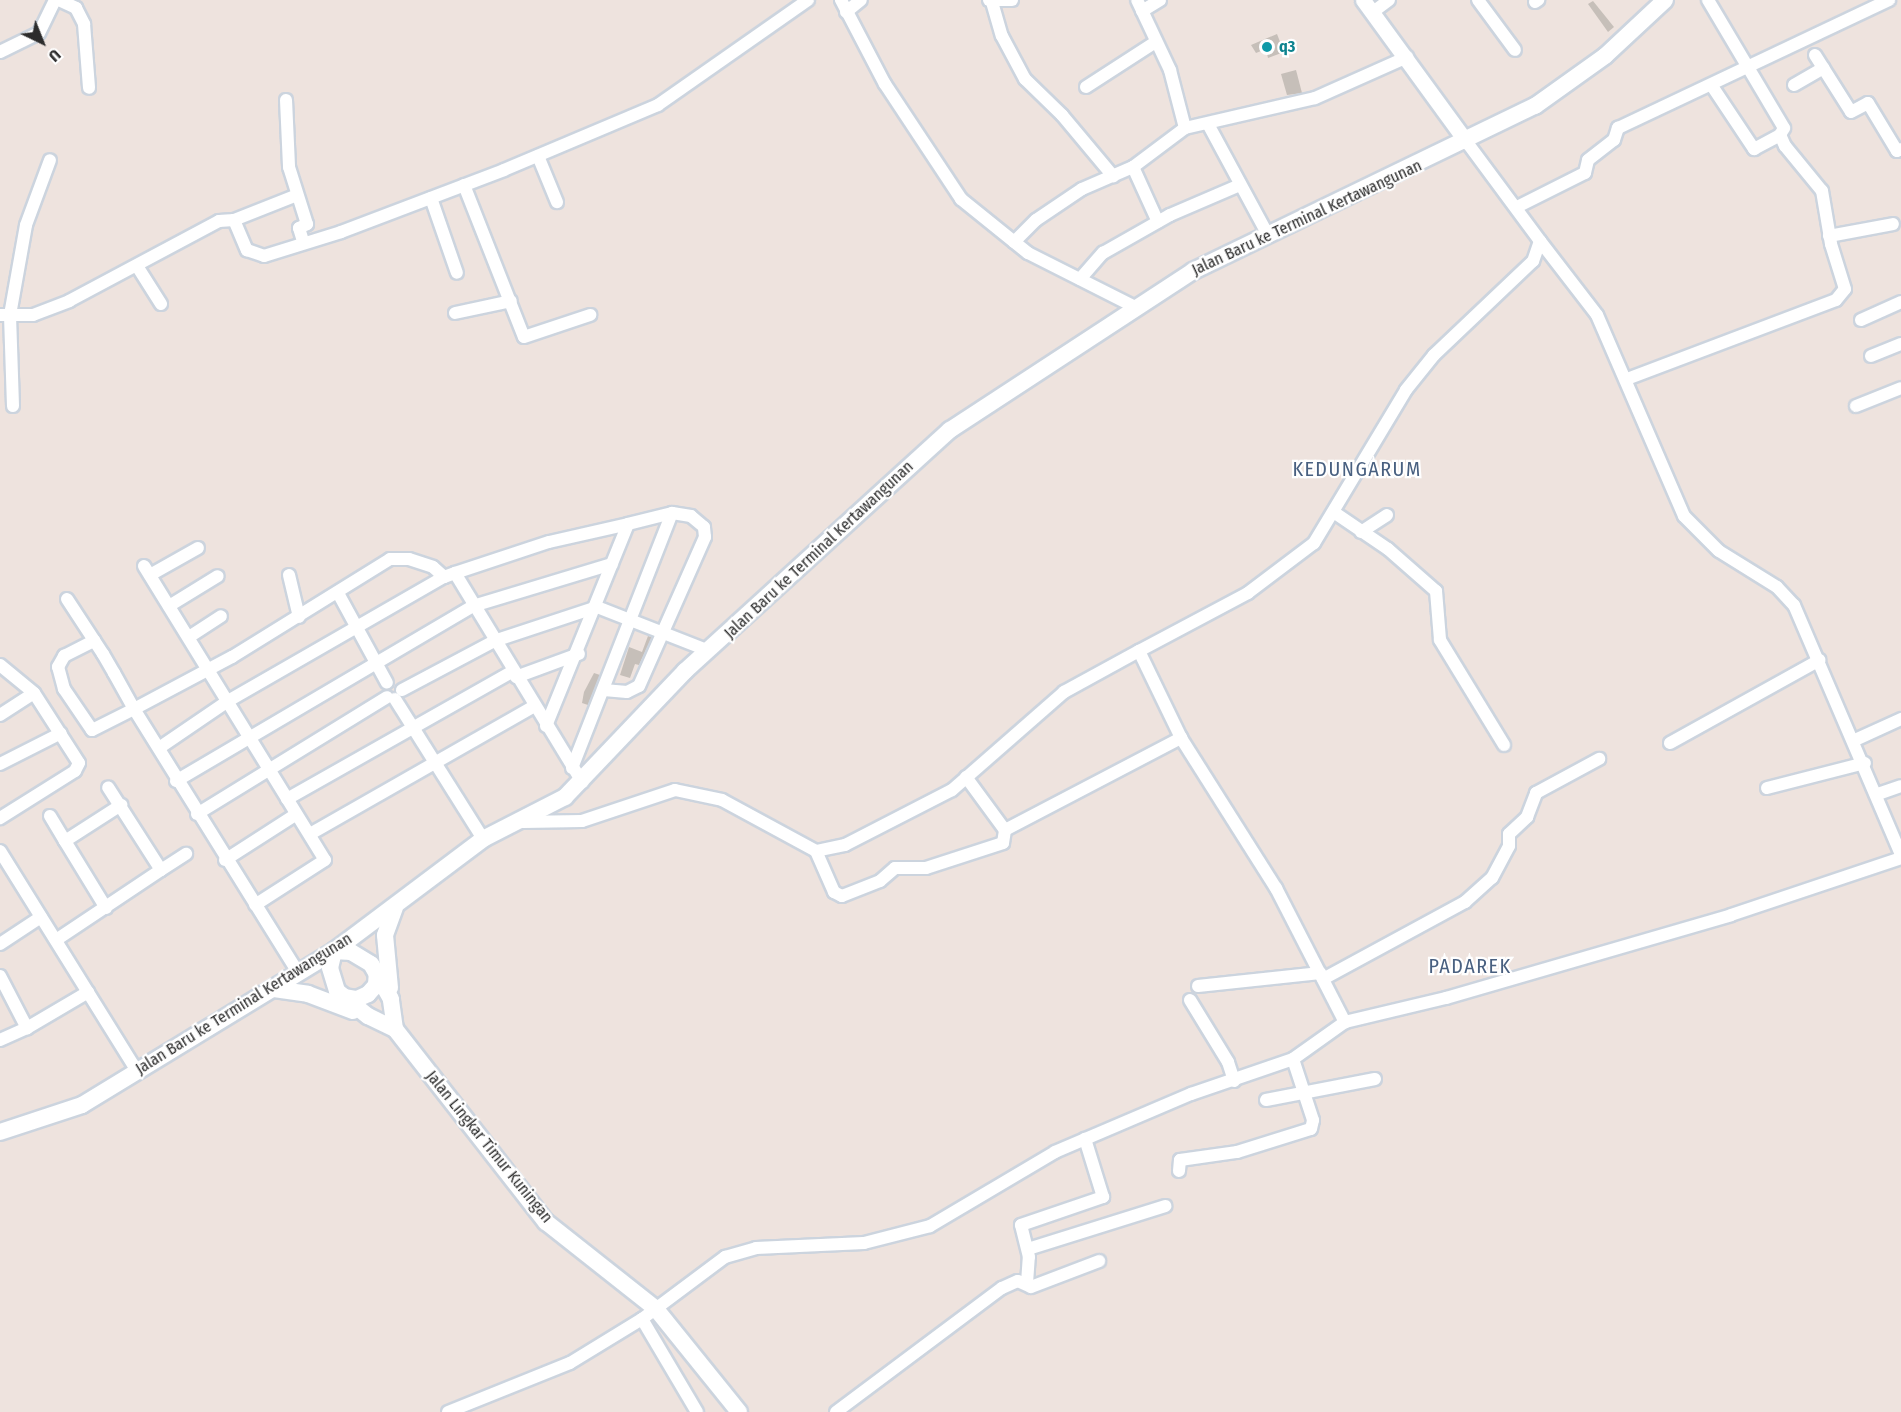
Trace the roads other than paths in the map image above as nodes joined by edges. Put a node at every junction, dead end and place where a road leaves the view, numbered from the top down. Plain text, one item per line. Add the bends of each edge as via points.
1 (57, 0) edge
2 (808, 0) edge
3 (841, 0) edge
4 (861, 0) edge
5 (1012, 0) edge
6 (1160, 0) edge
7 (1389, 0) edge
8 (1478, 0) edge
9 (1665, 0) edge
10 (1708, 0) edge
11 (1889, 0) edge
12 (991, 1) edge
13 (1140, 5) edge
14 (1368, 6) edge
15 (846, 12) junction
16 (1154, 43) junction
17 (1515, 51) dead end
18 (0, 52) edge
19 (1815, 55) dead end
20 (1407, 57) junction
21 (1748, 65) junction
22 (1823, 68) junction
23 (1794, 85) dead end
24 (1712, 86) junction
25 (1086, 87) dead end
26 (89, 88) dead end
27 (286, 100) dead end
28 (1208, 124) junction
29 (1185, 128) junction
30 (1780, 135) junction
31 (1466, 141) junction
32 (1901, 149) edge
33 (538, 156) junction
34 (50, 160) dead end
35 (1133, 167) junction
36 (1113, 176) junction
37 (464, 185) junction
38 (1240, 185) junction
39 (297, 195) junction
40 (431, 198) junction
41 (557, 202) dead end
42 (1518, 207) junction
43 (234, 220) junction
44 (1158, 222) junction
45 (1893, 224) dead end
46 (1267, 233) junction
47 (1829, 236) junction
48 (303, 241) junction
49 (1014, 242) junction
50 (1540, 242) junction
51 (137, 266) junction
52 (457, 273) dead end
53 (1080, 279) junction
54 (511, 301) junction
55 (1901, 302) edge
56 (161, 304) dead end
57 (1133, 306) junction
58 (455, 313) dead end
59 (9, 315) edge
60 (590, 315) dead end
61 (1861, 320) dead end
62 (1901, 344) edge
63 (1871, 356) dead end
64 (1627, 379) junction
65 (1901, 388) edge
66 (13, 406) dead end
67 (1856, 406) dead end
68 (672, 513) junction
69 (1335, 513) junction
70 (1387, 515) dead end
71 (628, 524) junction
72 (1361, 532) junction
73 (198, 548) dead end
74 (612, 564) junction
75 (289, 574) dead end
76 (449, 575) junction
77 (218, 576) dead end
78 (338, 593) junction
79 (67, 599) dead end
80 (169, 606) junction
81 (473, 606) junction
82 (597, 607) junction
83 (221, 616) dead end
84 (299, 617) junction
85 (632, 619) junction
86 (358, 627) junction
87 (664, 634) junction
88 (189, 637) junction
89 (94, 641) junction
90 (494, 641) junction
91 (709, 651) junction
92 (1139, 651) junction
93 (579, 654) junction
94 (375, 660) junction
95 (1820, 660) junction
96 (0, 665) edge
97 (209, 669) junction
98 (515, 674) junction
99 (604, 690) junction
100 (34, 693) junction
101 (395, 695) junction
102 (228, 701) junction
103 (534, 706) junction
104 (134, 709) junction
105 (0, 715) edge
106 (1901, 719) edge
107 (415, 726) junction
108 (546, 726) junction
109 (61, 733) junction
110 (251, 735) junction
111 (1181, 738) junction
112 (1855, 740) junction
113 (1670, 743) dead end
114 (1504, 745) dead end
115 (159, 748) junction
116 (1599, 759) dead end
117 (436, 760) junction
118 (1865, 763) junction
119 (0, 764) edge
120 (269, 770) junction
121 (577, 775) junction
122 (966, 777) junction
123 (176, 781) junction
124 (1901, 786) edge
125 (108, 787) dead end
126 (1767, 789) dead end
127 (1878, 795) junction
128 (287, 799) junction
129 (121, 806) junction
130 (197, 814) junction
131 (295, 814) junction
132 (50, 816) dead end
133 (0, 818) edge
134 (523, 822) junction
135 (1005, 830) junction
136 (310, 834) junction
137 (483, 839) junction
138 (65, 841) junction
139 (0, 851) edge
140 (816, 851) junction
141 (186, 854) dead end
142 (1901, 856) edge
143 (225, 860) junction
144 (161, 870) junction
145 (399, 903) junction
146 (255, 905) junction
147 (106, 908) junction
148 (41, 917) junction
149 (56, 940) junction
150 (0, 944) edge
151 (334, 951) junction
152 (377, 972) junction
153 (299, 974) junction
154 (0, 976) edge
155 (1322, 976) junction
156 (1198, 986) dead end
157 (274, 989) junction
158 (88, 992) junction
159 (344, 997) junction
160 (391, 999) junction
161 (1190, 1000) dead end
162 (368, 1016) junction
163 (1345, 1022) junction
164 (27, 1028) junction
165 (395, 1029) junction
166 (0, 1040) edge
167 (1293, 1059) junction
168 (137, 1071) junction
169 (1375, 1079) dead end
170 (1234, 1081) junction
171 (1304, 1090) junction
172 (1266, 1100) dead end
173 (0, 1132) edge
174 (1085, 1139) junction
175 (1179, 1171) dead end
176 (1165, 1206) dead end
177 (1028, 1249) junction
178 (1099, 1261) dead end
179 (1027, 1283) junction
180 (656, 1309) junction
181 (642, 1319) junction
182 (448, 1412) edge
183 (697, 1412) edge
184 (739, 1412) edge
185 (837, 1412) edge

1 - 18 street via 39,33
1 - 26 street via 76,8 84,24
2 - 33 street via 657,105
3 - 15 street
4 - 15 street
5 - 12 street
6 - 13 street
7 - 14 street
8 - 17 street
9 - 31 main road, Jalan Baru ke Terminal Kertawangunan via 1605,56 1535,106
10 - 21 street
11 - 21 street
12 - 36 street via 996,22 1025,79 1062,115
13 - 16 street
14 - 20 street
15 - 49 street via 862,46 946,180 978,216
16 - 25 street
16 - 29 street via 1170,70
19 - 22 street
20 - 28 street via 1315,98
20 - 31 street
21 - 24 street
21 - 30 street via 1784,128
22 - 23 street
22 - 32 street via 1851,112 1868,103 1897,151
24 - 30 street via 1754,149
24 - 42 street via 1618,128 1614,140 1588,160 1585,174
27 - 39 street via 288,154
28 - 29 street
28 - 38 street
29 - 35 street
30 - 47 street via 1800,169 1822,191
31 - 42 street
31 - 46 main road, Jalan Baru ke Terminal Kertawangunan via 1343,202
33 - 37 street
33 - 41 street
34 - 59 street via 26,225
35 - 36 street
35 - 44 street
36 - 49 street via 1045,214
37 - 40 street
37 - 54 street
38 - 44 street
38 - 46 street
39 - 43 street
39 - 48 street via 307,224 299,228
40 - 48 street via 341,232
40 - 52 street
42 - 50 street
43 - 48 street via 251,254 264,256
43 - 51 street via 209,225
44 - 53 street via 1102,253
45 - 47 street
46 - 57 main road, Jalan Baru ke Terminal Kertawangunan
47 - 64 street via 1845,289 1836,300
49 - 53 street
50 - 64 street via 1597,315
50 - 69 street via 1533,261 1434,356 1406,390
51 - 56 street
51 - 59 street via 33,315
53 - 57 street
54 - 58 street
54 - 60 street via 526,339
55 - 61 street
57 - 91 main road, Jalan Baru ke Terminal Kertawangunan via 950,430
59 - 66 street
62 - 63 street
64 - 95 street via 1684,516 1719,551 1777,587 1794,605
65 - 67 street
68 - 71 street
68 - 85 street
68 - 87 street via 698,521 705,537
69 - 72 street
69 - 92 street via 1314,543 1248,593
70 - 72 street
71 - 74 street
71 - 76 street via 549,542
72 - 114 street via 1388,549 1436,591 1440,640
73 - 80 street via 147,571
74 - 81 street
74 - 82 street
75 - 84 street
76 - 78 street via 398,557
76 - 81 street
76 - 86 street
77 - 80 street
78 - 84 street
78 - 86 street
79 - 89 street
80 - 88 street
81 - 90 street
81 - 94 street
82 - 85 street
82 - 90 street
82 - 93 street
83 - 88 street
84 - 97 street
85 - 87 street
85 - 99 street
86 - 94 street
86 - 102 street
87 - 91 street
87 - 99 street via 636,689
88 - 97 street
89 - 104 street
89 - 104 street via 64,656 58,667 75,709 92,730
90 - 98 street
90 - 101 street
91 - 121 main road, Jalan Baru ke Terminal Kertawangunan
92 - 111 street
92 - 122 street via 1064,692
93 - 98 street
93 - 108 street
94 - 101 street
94 - 110 street
95 - 112 street
95 - 113 street
96 - 100 street
97 - 102 street
97 - 104 street
98 - 103 street
98 - 107 street
99 - 121 street
100 - 105 street
100 - 109 street
101 - 107 street
101 - 120 street
102 - 110 street
102 - 115 street
103 - 108 street
103 - 117 street
104 - 115 street
106 - 112 street
107 - 117 street
107 - 128 street
108 - 121 street
109 - 119 street
109 - 133 street via 79,767
110 - 120 street
110 - 123 street
111 - 135 street
111 - 155 street via 1276,888
112 - 118 street
115 - 123 street
116 - 155 street via 1536,793 1527,817 1509,834 1509,846 1491,878 1465,902
117 - 136 street
117 - 137 street
118 - 126 street
118 - 127 street
120 - 128 street
120 - 130 street
121 - 134 main road, Jalan Baru ke Terminal Kertawangunan
122 - 135 street
122 - 140 street via 952,790 845,845
123 - 130 street
124 - 127 street
125 - 129 street
127 - 142 street
128 - 131 street
129 - 138 street
129 - 144 street
130 - 143 street
131 - 136 street
131 - 143 street
132 - 138 street
134 - 137 main road, Jalan Baru ke Terminal Kertawangunan
134 - 140 street via 582,821 665,793 697,792 722,800
135 - 140 street via 1003,843 926,868 895,868 880,881 842,896 834,892
136 - 146 street via 325,860
137 - 145 main road, Jalan Baru ke Terminal Kertawangunan
138 - 147 street
139 - 148 street
141 - 144 street
142 - 163 street via 1720,919 1446,998
143 - 146 street
144 - 147 street
145 - 151 main road, Jalan Baru ke Terminal Kertawangunan
145 - 160 main road via 385,935
146 - 153 street
147 - 149 street
148 - 149 street
148 - 150 street
149 - 158 street
151 - 152 main road via 362,957
151 - 153 main road, Jalan Baru ke Terminal Kertawangunan
151 - 159 main road, Jalan Lingkar Timur Kuningan via 332,980
152 - 159 main road via 376,985 368,994 357,999
152 - 160 main road
153 - 157 main road, Jalan Baru ke Terminal Kertawangunan
154 - 164 street
155 - 156 street
155 - 163 street
157 - 162 main road via 308,994
157 - 168 main road, Jalan Baru ke Terminal Kertawangunan
158 - 164 street
158 - 168 street
159 - 162 main road, Jalan Lingkar Timur Kuningan
160 - 165 main road
161 - 170 street via 1228,1062
162 - 165 main road, Jalan Lingkar Timur Kuningan
163 - 167 street
164 - 166 street
165 - 180 main road, Jalan Lingkar Timur Kuningan via 546,1222
167 - 170 street
167 - 171 street
168 - 173 main road, Jalan Baru ke Terminal Kertawangunan via 82,1105
169 - 171 street
170 - 174 street
171 - 172 street
171 - 175 street via 1311,1129 1237,1152 1179,1160
174 - 177 street via 1103,1197 1021,1225
174 - 180 street via 1055,1152 930,1226 864,1243 756,1248 725,1257
176 - 177 street
177 - 179 street
178 - 179 street via 1031,1287
179 - 185 street via 1018,1281 1002,1288
180 - 181 street
180 - 184 main road, Jalan Lingkar Timur Kuningan
181 - 182 street via 570,1362
181 - 183 street

